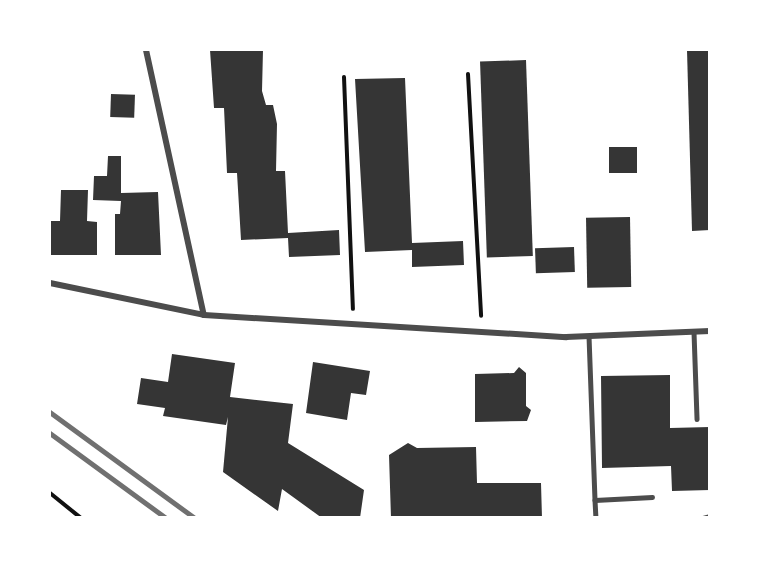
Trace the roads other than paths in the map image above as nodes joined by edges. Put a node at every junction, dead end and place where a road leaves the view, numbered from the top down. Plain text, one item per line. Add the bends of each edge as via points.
1 (146, 50) edge
2 (50, 283) edge
3 (204, 315) junction
4 (710, 331) edge
5 (694, 332) junction
6 (590, 336) junction
7 (697, 419) dead end
8 (652, 497) dead end
9 (595, 500) junction
10 (710, 516) edge
11 (596, 518) edge
12 (703, 518) edge

1 - 3 street
2 - 3 street
3 - 6 street
4 - 5 street
5 - 6 street
5 - 7 lane
6 - 9 lane
8 - 9 lane
9 - 11 lane
10 - 12 lane

